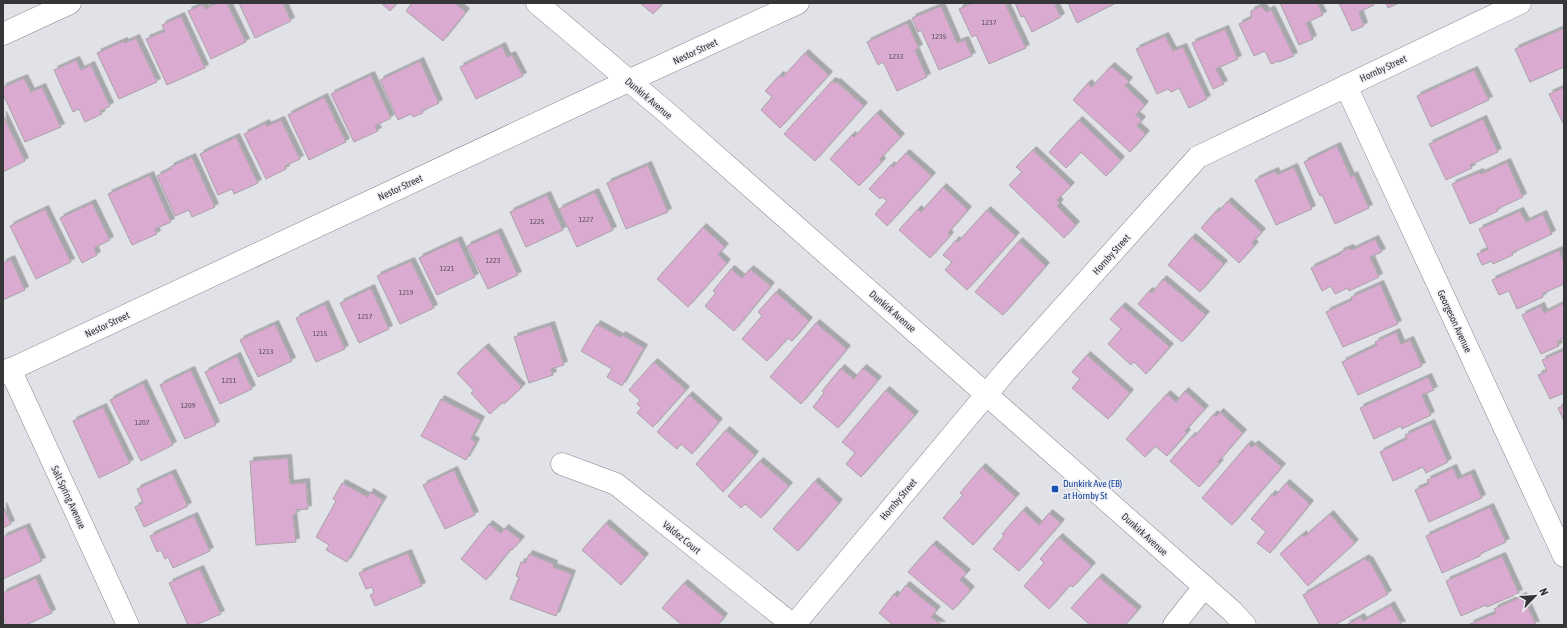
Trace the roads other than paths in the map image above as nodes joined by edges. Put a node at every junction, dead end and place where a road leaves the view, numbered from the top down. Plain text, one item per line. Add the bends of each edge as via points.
1 (70, 3) edge
2 (537, 3) edge
3 (798, 3) edge
4 (1520, 3) edge
5 (3, 34) edge
6 (630, 81) junction
7 (1346, 86) junction
8 (7, 371) edge
9 (987, 394) junction
10 (562, 464) dead end
11 (1564, 556) edge
12 (1204, 587) junction
13 (128, 625) edge
14 (793, 625) edge
15 (1174, 625) edge
16 (1245, 625) edge

1 - 5 street
2 - 6 street, Dunkirk Avenue
3 - 6 street, Nestor Street
4 - 7 street, Hornby Street
6 - 8 street, Nestor Street
6 - 9 street, Dunkirk Avenue
7 - 9 street, Hornby Street via 1198,157
7 - 11 street, Georgeson Avenue
8 - 13 street, Salt Spring Avenue
9 - 12 street, Dunkirk Avenue
9 - 14 street, Hornby Street
10 - 14 street, Valdez Court via 616,484
12 - 15 street
12 - 16 street, Dunkirk Avenue

